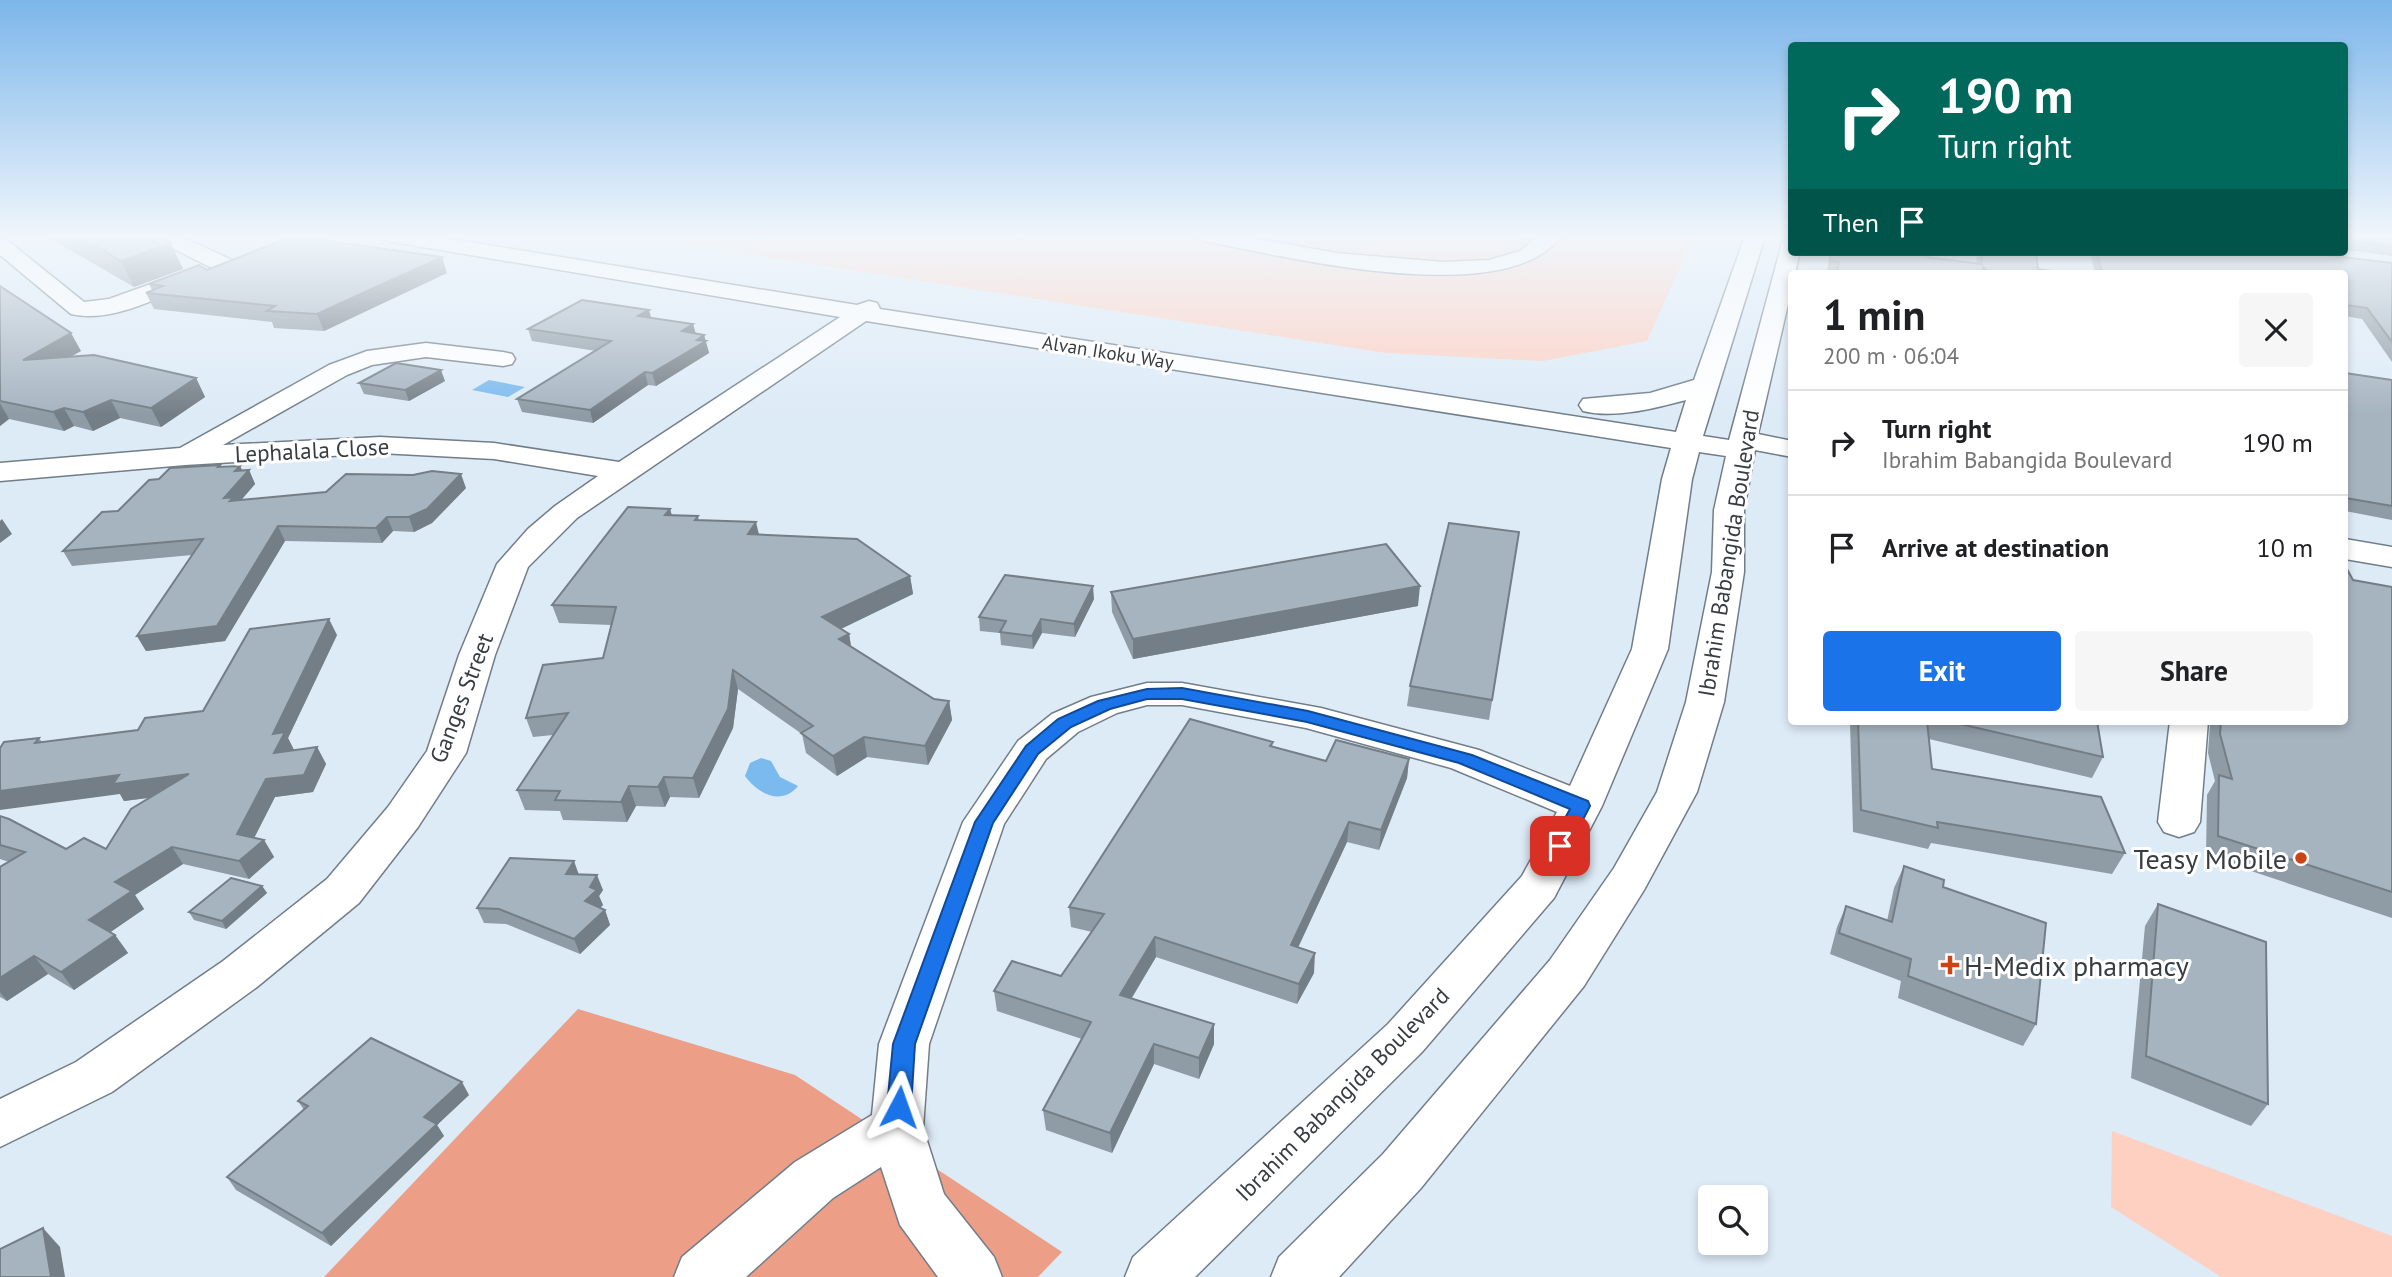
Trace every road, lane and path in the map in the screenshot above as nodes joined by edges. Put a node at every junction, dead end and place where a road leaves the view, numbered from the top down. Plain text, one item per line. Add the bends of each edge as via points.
1 (63, 296) edge
2 (140, 296) edge
3 (808, 296) edge
4 (821, 296) edge
5 (1735, 296) edge
6 (1779, 296) edge
7 (873, 305) junction
8 (503, 359) dead end
9 (1591, 415) junction
10 (1696, 415) junction
11 (1743, 439) junction
12 (1788, 448) edge
13 (185, 456) junction
14 (624, 471) junction
15 (0, 472) edge
16 (1677, 479) junction
17 (2348, 550) edge
18 (2392, 557) edge
19 (2189, 725) edge
20 (1581, 806) junction
21 (2179, 822) dead end
22 (0, 1124) edge
23 (897, 1128) junction
24 (703, 1277) edge
25 (973, 1277) edge
26 (1154, 1277) edge
27 (1300, 1277) edge

1 - 2 street via 79,309 112,306
3 - 7 street, Alvan Ikoku Way
4 - 7 street, Alvan Ikoku Way
5 - 10 street, Ibrahim Babangida Boulevard
6 - 11 street, Ibrahim Babangida Boulevard
7 - 9 street, Alvan Ikoku Way
7 - 14 street, Ganges Street
8 - 13 street via 426,350 367,358
9 - 10 street, Alvan Ikoku Way
9 - 10 street via 1674,397
9 - 16 street via 1636,442
10 - 11 street, Alvan Ikoku Way
10 - 16 street, Ibrahim Babangida Boulevard
11 - 12 street, Alvan Ikoku Way
11 - 27 street, Ibrahim Babangida Boulevard via 1729,510 1728,572 1705,702 1676,792 1629,879 1567,973 1402,1171
13 - 14 street, Lephalala Close via 380,445 441,447
13 - 15 street, Lephalala Close
14 - 22 street, Ganges Street via 566,512 513,564 477,655 446,753 403,817 343,891 240,974 94,1076
16 - 20 street, Ibrahim Babangida Boulevard via 1650,649
17 - 18 street
19 - 21 street
20 - 23 street via 1465,759 1308,716 1182,694 1147,694 1104,705 1065,723 1032,750 984,822 904,1044
20 - 26 street, Ibrahim Babangida Boulevard via 1538,887 1405,1038
23 - 24 street via 814,1181
23 - 25 street via 920,1207

